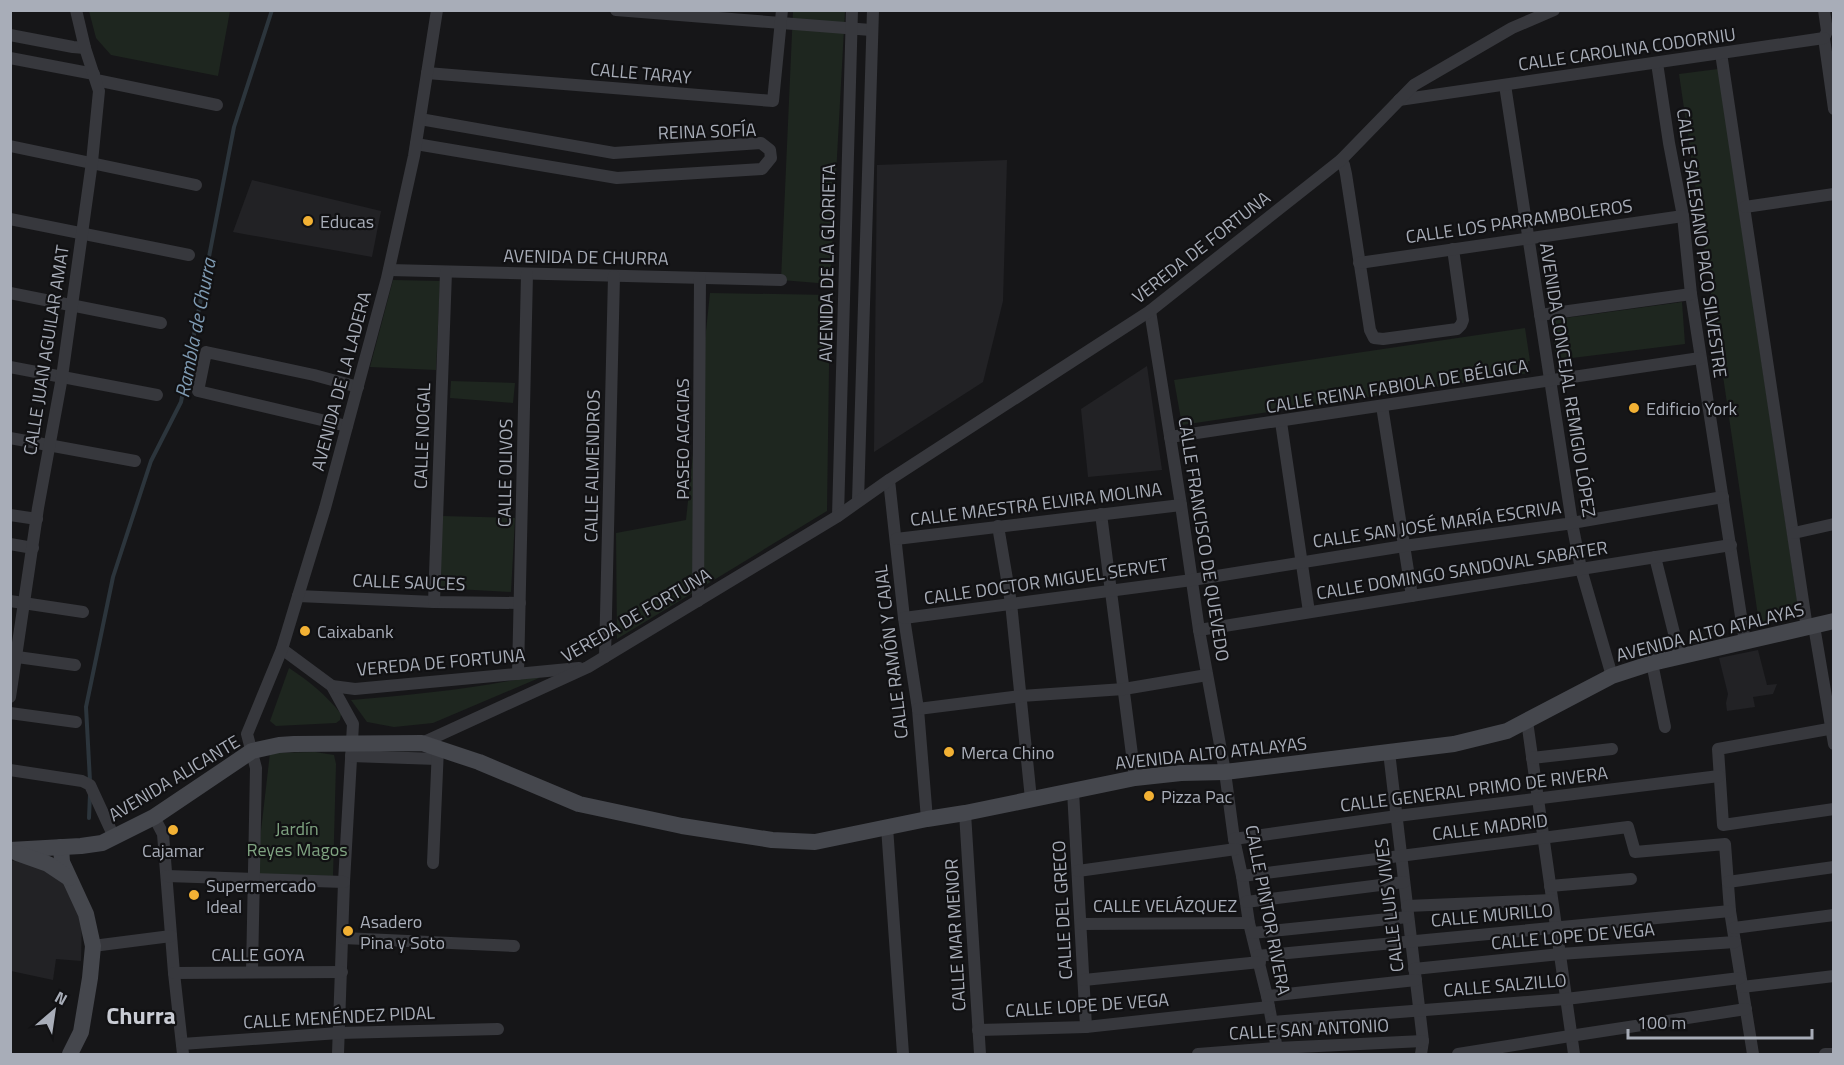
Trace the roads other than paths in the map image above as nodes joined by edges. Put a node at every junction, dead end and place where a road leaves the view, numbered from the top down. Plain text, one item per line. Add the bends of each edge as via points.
1 (76, 10) edge
2 (437, 10) edge
3 (616, 10) edge
4 (852, 10) edge
5 (873, 10) edge
6 (1554, 10) edge
7 (1824, 10) edge
8 (782, 17) edge
9 (850, 29) junction
10 (871, 30) junction
11 (10, 35) edge
12 (1824, 38) junction
13 (85, 48) junction
14 (1721, 53) junction
15 (10, 58) edge
16 (1657, 63) junction
17 (427, 73) junction
18 (95, 77) junction
19 (1414, 85) junction
20 (1505, 85) junction
21 (1436, 95) junction
22 (1400, 100) junction
23 (217, 105) dead end
24 (1833, 109) edge
25 (420, 119) junction
26 (416, 144) junction
27 (10, 146) edge
28 (1341, 160) junction
29 (92, 162) junction
30 (196, 185) dead end
31 (1833, 194) edge
32 (1744, 207) junction
33 (1683, 216) junction
34 (10, 219) edge
35 (82, 233) junction
36 (1528, 238) junction
37 (1453, 249) junction
38 (189, 255) dead end
39 (1359, 263) junction
40 (389, 270) junction
41 (446, 272) junction
42 (527, 274) junction
43 (614, 276) junction
44 (700, 278) junction
45 (781, 280) dead end
46 (10, 293) edge
47 (1691, 294) junction
48 (72, 305) junction
49 (1150, 311) junction
50 (1540, 315) junction
51 (161, 322) dead end
52 (1700, 358) junction
53 (10, 367) edge
54 (62, 377) junction
55 (1550, 381) junction
56 (358, 387) junction
57 (157, 395) dead end
58 (1382, 406) junction
59 (1281, 422) junction
60 (347, 426) junction
61 (1170, 437) junction
62 (10, 438) edge
63 (49, 444) junction
64 (135, 460) dead end
65 (889, 480) junction
66 (1723, 498) junction
67 (858, 501) junction
68 (1181, 505) junction
69 (1101, 514) junction
70 (10, 515) edge
71 (838, 516) junction
72 (37, 519) junction
73 (1572, 523) junction
74 (1833, 524) edge
75 (998, 526) junction
76 (1794, 533) junction
77 (896, 539) junction
78 (10, 544) edge
79 (1731, 545) junction
80 (1404, 546) junction
81 (33, 548) junction
82 (1654, 558) junction
83 (1301, 562) junction
84 (1581, 569) junction
85 (1192, 580) junction
86 (1112, 591) junction
87 (298, 596) junction
88 (1412, 596) junction
89 (10, 601) edge
90 (698, 601) junction
91 (434, 602) junction
92 (520, 603) junction
93 (1011, 603) junction
94 (24, 604) junction
95 (83, 612) dead end
96 (1309, 612) junction
97 (904, 618) junction
98 (1833, 621) edge
99 (1810, 627) junction
100 (1199, 630) junction
101 (1745, 642) junction
102 (282, 649) junction
103 (14, 656) edge
104 (1679, 656) junction
105 (605, 657) junction
106 (1652, 663) junction
107 (75, 665) dead end
108 (588, 667) junction
109 (518, 674) junction
110 (1207, 675) junction
111 (1612, 676) junction
112 (332, 686) junction
113 (1124, 689) junction
114 (1021, 696) junction
115 (10, 697) edge
116 (918, 709) junction
117 (10, 713) edge
118 (1527, 721) junction
119 (76, 722) dead end
120 (1665, 727) dead end
121 (1832, 728) edge
122 (1833, 744) edge
123 (1612, 749) dead end
124 (352, 750) junction
125 (432, 750) junction
126 (252, 752) junction
127 (1389, 752) junction
128 (1532, 758) junction
129 (10, 770) edge
130 (1225, 772) junction
131 (1719, 776) junction
132 (1135, 778) junction
133 (1073, 790) junction
134 (1031, 799) junction
135 (1538, 799) junction
136 (579, 804) joint
137 (1833, 810) edge
138 (965, 813) junction
139 (1397, 816) junction
140 (154, 817) junction
141 (927, 819) junction
142 (887, 827) junction
143 (10, 838) edge
144 (1544, 839) junction
145 (108, 840) junction
146 (1235, 844) junction
147 (54, 848) junction
148 (11, 850) edge
149 (1401, 856) junction
150 (433, 863) dead end
151 (1833, 867) edge
152 (1078, 871) junction
153 (167, 876) junction
154 (1242, 876) junction
155 (70, 878) junction
156 (253, 879) junction
157 (1631, 879) dead end
158 (344, 882) junction
159 (1404, 882) junction
160 (1728, 882) junction
161 (1551, 886) junction
162 (1552, 900) junction
163 (1246, 902) junction
164 (1408, 911) junction
165 (1730, 911) junction
166 (1833, 915) edge
167 (1081, 924) junction
168 (1556, 927) junction
169 (1251, 928) junction
170 (1734, 928) junction
171 (171, 936) junction
172 (343, 938) junction
173 (1411, 941) junction
174 (1735, 942) junction
175 (93, 946) junction
176 (514, 946) dead end
177 (1560, 954) junction
178 (1258, 959) junction
179 (252, 972) junction
180 (342, 972) junction
181 (174, 973) junction
182 (1415, 974) junction
183 (1833, 976) edge
184 (1084, 980) junction
185 (1741, 982) junction
186 (1566, 999) junction
187 (1268, 1001) junction
188 (1419, 1010) junction
189 (1746, 1010) junction
190 (1272, 1022) junction
191 (1086, 1027) junction
192 (498, 1029) dead end
193 (978, 1030) junction
194 (339, 1033) junction
195 (1570, 1036) junction
196 (1423, 1041) junction
197 (183, 1049) edge
198 (1277, 1051) edge
199 (1833, 1053) edge
200 (70, 1054) edge
201 (338, 1054) edge
202 (903, 1054) edge
203 (980, 1054) edge
204 (1198, 1054) edge
205 (1421, 1054) edge
206 (1458, 1054) edge
207 (1574, 1054) edge
208 (1753, 1054) edge
209 (1824, 1054) edge

1 - 13 street, CALLE JUAN AGUILAR AMAT
2 - 17 street, AVENIDA DE LA LADERA
3 - 8 street
4 - 9 street, AVENIDA DE LA GLORIETA
5 - 10 street, AVENIDA DE LA GLORIETA
6 - 19 street, VEREDA DE FORTUNA via 1512,28
7 - 12 street
8 - 9 street
8 - 17 street, CALLE TARAY via 773,101
9 - 10 street
9 - 71 street, AVENIDA DE LA GLORIETA
10 - 67 street, AVENIDA DE LA GLORIETA
11 - 13 street
12 - 14 street, CALLE CAROLINA CODORNIU
12 - 24 street
13 - 18 street, CALLE JUAN AGUILAR AMAT
14 - 16 street, CALLE CAROLINA CODORNIU
14 - 32 street
15 - 18 street
16 - 20 street, CALLE CAROLINA CODORNIU
16 - 33 street, CALLE SALESIANO PACO SILVESTRE
17 - 25 street, AVENIDA DE LA LADERA
18 - 23 street
18 - 29 street, CALLE JUAN AGUILAR AMAT via 99,91
19 - 21 street
19 - 22 street, VEREDA DE FORTUNA
20 - 21 street, CALLE CAROLINA CODORNIU
20 - 36 street, AVENIDA CONCEJAL REMIGIO LÓPEZ
21 - 22 street, CALLE CAROLINA CODORNIU
22 - 28 street, VEREDA DE FORTUNA
25 - 26 street, AVENIDA DE LA LADERA
25 - 26 street, REINA SOFÍA via 614,153 760,144 770,150 771,158 762,169 617,178
26 - 40 street, AVENIDA DE LA LADERA
27 - 29 street
28 - 39 street
28 - 49 street, VEREDA DE FORTUNA
29 - 30 street
29 - 35 street, CALLE JUAN AGUILAR AMAT
31 - 32 street
32 - 76 street
33 - 36 street, CALLE LOS PARRAMBOLEROS
33 - 47 street, CALLE SALESIANO PACO SILVESTRE
34 - 35 street
35 - 38 street
35 - 48 street, CALLE JUAN AGUILAR AMAT
36 - 37 street, CALLE LOS PARRAMBOLEROS
36 - 50 street, AVENIDA CONCEJAL REMIGIO LÓPEZ
37 - 39 street, CALLE LOS PARRAMBOLEROS
37 - 39 street via 1463,320 1457,329 1374,338
40 - 41 street, AVENIDA DE CHURRA
40 - 56 street, AVENIDA DE LA LADERA
41 - 42 street, AVENIDA DE CHURRA
41 - 91 street, CALLE NOGAL
42 - 43 street, AVENIDA DE CHURRA
42 - 92 street, CALLE OLIVOS
43 - 44 street, AVENIDA DE CHURRA
43 - 105 street, CALLE ALMENDROS
44 - 45 street, AVENIDA DE CHURRA
44 - 90 street, PASEO ACACIAS
46 - 48 street
47 - 50 street
47 - 52 street, CALLE SALESIANO PACO SILVESTRE
48 - 51 street
48 - 54 street, CALLE JUAN AGUILAR AMAT
49 - 61 street, CALLE FRANCISCO DE QUEVEDO
49 - 65 street, VEREDA DE FORTUNA
50 - 55 street, AVENIDA CONCEJAL REMIGIO LÓPEZ
52 - 55 street, CALLE REINA FABIOLA DE BÉLGICA
52 - 66 street, CALLE SALESIANO PACO SILVESTRE
53 - 54 street
54 - 57 street
54 - 63 street, CALLE JUAN AGUILAR AMAT
55 - 58 street, CALLE REINA FABIOLA DE BÉLGICA
55 - 73 street, AVENIDA CONCEJAL REMIGIO LÓPEZ
56 - 60 street, AVENIDA DE LA LADERA
56 - 60 street via 206,352 198,392
58 - 59 street, CALLE REINA FABIOLA DE BÉLGICA
58 - 80 street
59 - 61 street, CALLE REINA FABIOLA DE BÉLGICA
59 - 83 street
60 - 87 street, AVENIDA DE LA LADERA
61 - 68 street, CALLE FRANCISCO DE QUEVEDO
62 - 63 street
63 - 64 street
63 - 72 street, CALLE JUAN AGUILAR AMAT
65 - 67 street, VEREDA DE FORTUNA
65 - 77 street, CALLE RAMÓN Y CAJAL
66 - 73 street, CALLE SAN JOSÉ MARÍA ESCRIVA
66 - 79 street, CALLE SALESIANO PACO SILVESTRE
67 - 71 street, VEREDA DE FORTUNA
68 - 69 street, CALLE MAESTRA ELVIRA MOLINA
68 - 85 street, CALLE FRANCISCO DE QUEVEDO
69 - 75 street, CALLE MAESTRA ELVIRA MOLINA
69 - 86 street
70 - 72 street
71 - 90 street, VEREDA DE FORTUNA
72 - 81 street, CALLE JUAN AGUILAR AMAT
73 - 80 street, CALLE SAN JOSÉ MARÍA ESCRIVA
73 - 84 street, AVENIDA CONCEJAL REMIGIO LÓPEZ
74 - 76 street
75 - 77 street, CALLE MAESTRA ELVIRA MOLINA
75 - 93 street
76 - 99 street
77 - 97 street, CALLE RAMÓN Y CAJAL
78 - 81 street
79 - 82 street, CALLE DOMINGO SANDOVAL SABATER
79 - 101 street, CALLE SALESIANO PACO SILVESTRE
80 - 83 street, CALLE SAN JOSÉ MARÍA ESCRIVA
80 - 88 street
81 - 94 street, CALLE JUAN AGUILAR AMAT
82 - 84 street, CALLE DOMINGO SANDOVAL SABATER
82 - 104 street
83 - 85 street, CALLE SAN JOSÉ MARÍA ESCRIVA
83 - 96 street
84 - 88 street, CALLE DOMINGO SANDOVAL SABATER
84 - 111 street, AVENIDA CONCEJAL REMIGIO LÓPEZ
85 - 86 street, CALLE DOCTOR MIGUEL SERVET
85 - 100 street, CALLE FRANCISCO DE QUEVEDO
86 - 93 street, CALLE DOCTOR MIGUEL SERVET
86 - 113 street
87 - 91 street, CALLE SAUCES
87 - 102 street, AVENIDA DE LA LADERA
88 - 96 street, CALLE DOMINGO SANDOVAL SABATER
89 - 94 street
90 - 105 street, VEREDA DE FORTUNA
91 - 92 street, CALLE SAUCES
92 - 109 street, CALLE OLIVOS
93 - 97 street, CALLE DOCTOR MIGUEL SERVET
93 - 114 street
94 - 95 street
94 - 103 street, CALLE JUAN AGUILAR AMAT
96 - 100 street, CALLE DOMINGO SANDOVAL SABATER
97 - 116 street, CALLE RAMÓN Y CAJAL
98 - 99 main road, AVENIDA ALTO ATALAYAS
99 - 101 main road, AVENIDA ALTO ATALAYAS
99 - 121 street
100 - 110 street, CALLE FRANCISCO DE QUEVEDO
101 - 104 main road, AVENIDA ALTO ATALAYAS
102 - 112 street
102 - 126 street, AVENIDA DE LA LADERA via 247,734
103 - 107 street
103 - 115 street, CALLE JUAN AGUILAR AMAT
104 - 106 main road, AVENIDA ALTO ATALAYAS
105 - 108 street, VEREDA DE FORTUNA
106 - 111 main road, AVENIDA ALTO ATALAYAS
106 - 120 street
108 - 109 street, VEREDA DE FORTUNA
108 - 125 street, VEREDA DE FORTUNA
109 - 112 street, VEREDA DE FORTUNA via 355,689
110 - 113 street
110 - 130 street, CALLE FRANCISCO DE QUEVEDO
111 - 118 main road, AVENIDA ALTO ATALAYAS
112 - 124 street via 353,724
113 - 114 street
113 - 132 street
114 - 116 street
114 - 134 street
116 - 141 street, CALLE RAMÓN Y CAJAL
117 - 119 street
118 - 127 main road, AVENIDA ALTO ATALAYAS via 1507,731 1454,744
118 - 128 street
121 - 122 street
121 - 131 street via 1718,749
123 - 128 street
124 - 125 main road, AVENIDA ALICANTE
124 - 126 main road, AVENIDA ALICANTE via 279,745
124 - 158 street
125 - 136 main road, AVENIDA ALICANTE via 479,762
125 - 150 street
126 - 140 main road, AVENIDA ALICANTE
126 - 156 street, AVENIDA DE LA LADERA via 256,768
127 - 130 main road, AVENIDA ALTO ATALAYAS
127 - 139 street, CALLE LUIS VIVES
128 - 135 street
129 - 145 street via 90,785
130 - 132 main road, AVENIDA ALTO ATALAYAS
130 - 146 street, CALLE PINTOR RIVERA
131 - 135 street, CALLE GENERAL PRIMO DE RIVERA
131 - 137 street via 1723,825
132 - 133 main road, AVENIDA ALTO ATALAYAS
133 - 134 main road, AVENIDA ALTO ATALAYAS
133 - 152 street, CALLE DEL GRECO
134 - 138 main road, AVENIDA ALTO ATALAYAS
135 - 139 street, CALLE GENERAL PRIMO DE RIVERA
135 - 144 street
136 - 142 main road, AVENIDA ALTO ATALAYAS via 771,840 815,842
138 - 141 main road, AVENIDA ALTO ATALAYAS
138 - 193 street, CALLE MAR MENOR
139 - 146 street, CALLE GENERAL PRIMO DE RIVERA
139 - 149 street, CALLE LUIS VIVES
140 - 145 main road, AVENIDA ALICANTE
140 - 153 street via 163,834
141 - 142 main road, AVENIDA ALTO ATALAYAS
142 - 202 street
143 - 147 main road
144 - 149 street, CALLE MADRID
144 - 160 street, CALLE MADRID via 1628,827 1635,852 1725,844
144 - 161 street
145 - 147 main road, AVENIDA ALICANTE
146 - 152 street, CALLE GENERAL PRIMO DE RIVERA
146 - 154 street, CALLE PINTOR RIVERA
147 - 148 main road, AVENIDA ALICANTE
147 - 155 main road
148 - 155 main road via 48,864
149 - 154 street, CALLE MADRID
149 - 159 street, CALLE LUIS VIVES
151 - 160 street
152 - 167 street, CALLE DEL GRECO
153 - 156 street
153 - 171 street
154 - 163 street, CALLE PINTOR RIVERA
155 - 175 main road via 86,914
156 - 158 street
156 - 179 street, AVENIDA DE LA LADERA
157 - 161 street
158 - 172 street
159 - 163 street
159 - 164 street, CALLE LUIS VIVES
160 - 165 street
161 - 162 street
162 - 164 street, CALLE VELÁZQUEZ
162 - 168 street
163 - 169 street, CALLE PINTOR RIVERA
164 - 169 street, CALLE VELÁZQUEZ
164 - 173 street, CALLE LUIS VIVES
165 - 168 street, CALLE MURILLO
165 - 170 street
166 - 170 street
167 - 169 street, CALLE VELÁZQUEZ
167 - 184 street, CALLE DEL GRECO
168 - 173 street, CALLE MURILLO
168 - 177 street
169 - 178 street, CALLE PINTOR RIVERA
170 - 174 street
171 - 175 street
171 - 181 street
172 - 176 street
172 - 180 street
173 - 178 street, CALLE MURILLO
173 - 182 street, CALLE LUIS VIVES
174 - 177 street, CALLE LOPE DE VEGA
174 - 185 street
175 - 200 main road via 81,1032
177 - 182 street, CALLE LOPE DE VEGA
177 - 186 street
178 - 184 street, CALLE MURILLO
178 - 187 street, CALLE PINTOR RIVERA
179 - 180 street, CALLE GOYA
179 - 181 street, CALLE GOYA
180 - 194 street
181 - 197 street
182 - 187 street, CALLE LOPE DE VEGA
182 - 188 street, CALLE LUIS VIVES
183 - 185 street, CALLE SALZILLO
184 - 191 street, CALLE DEL GRECO
185 - 186 street, CALLE SALZILLO
185 - 189 street
186 - 188 street, CALLE SALZILLO
186 - 195 street
187 - 190 street, CALLE PINTOR RIVERA
187 - 191 street, CALLE LOPE DE VEGA
188 - 190 street, CALLE SALZILLO
188 - 196 street, CALLE LUIS VIVES
189 - 195 street
189 - 208 street
190 - 198 street, CALLE PINTOR RIVERA
191 - 193 street, CALLE LOPE DE VEGA
192 - 194 street, CALLE MENÉNDEZ PIDAL
193 - 203 street, CALLE MAR MENOR
194 - 197 street, CALLE MENÉNDEZ PIDAL
194 - 201 street
195 - 206 street
195 - 207 street
196 - 198 street, CALLE SAN ANTONIO
196 - 205 street, CALLE LUIS VIVES
198 - 204 street, CALLE SAN ANTONIO
199 - 209 street

